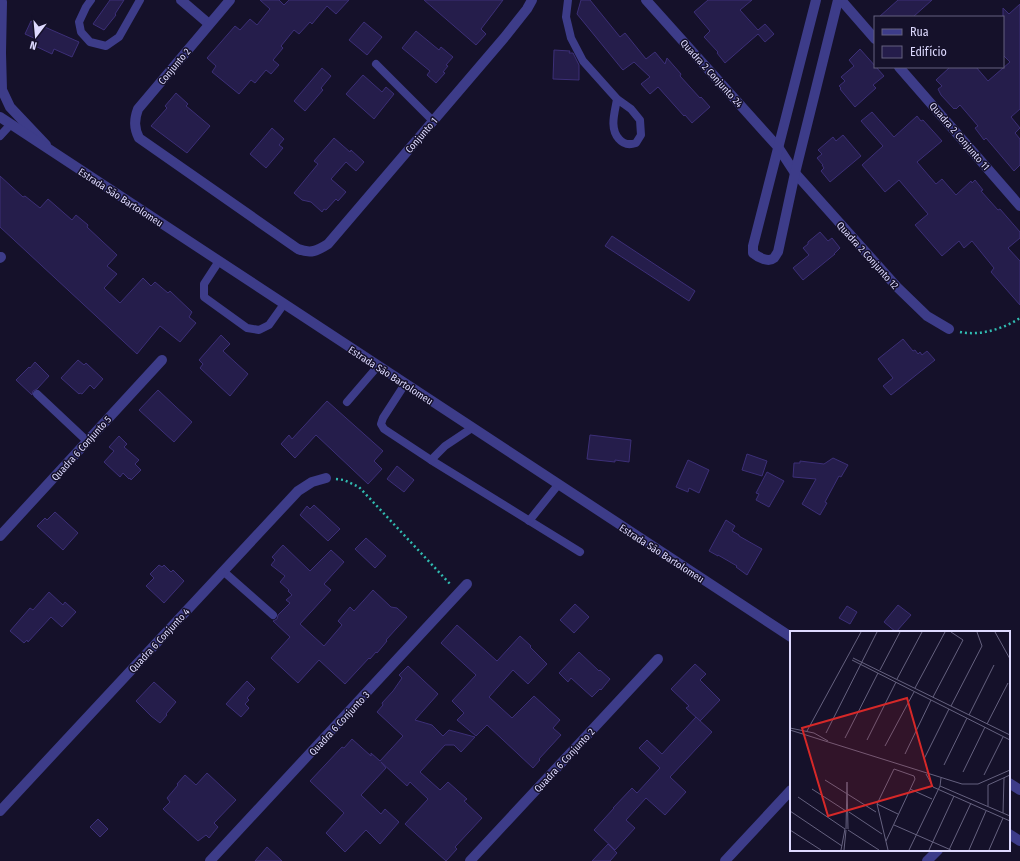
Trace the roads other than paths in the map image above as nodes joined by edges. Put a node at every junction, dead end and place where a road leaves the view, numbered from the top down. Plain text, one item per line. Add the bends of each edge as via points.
1 (1, 0) edge
2 (91, 0) edge
3 (140, 0) edge
4 (181, 0) edge
5 (230, 0) edge
6 (532, 0) edge
7 (568, 0) edge
8 (646, 0) edge
9 (816, 0) edge
10 (839, 0) edge
11 (209, 24) junction
12 (874, 38) edge
13 (376, 64) dead end
14 (900, 68) edge
15 (617, 99) junction
16 (0, 117) edge
17 (433, 121) junction
18 (11, 124) junction
19 (0, 136) edge
20 (778, 147) junction
21 (53, 152) junction
22 (795, 173) junction
23 (1020, 206) edge
24 (298, 249) joint
25 (219, 261) junction
26 (284, 304) junction
27 (949, 329) road end
28 (162, 360) dead end
29 (378, 366) junction
30 (405, 384) junction
31 (37, 394) dead end
32 (347, 402) dead end
33 (472, 428) junction
34 (87, 441) junction
35 (431, 460) junction
36 (326, 478) road end
37 (558, 485) junction
38 (530, 521) junction
39 (0, 536) edge
40 (580, 552) dead end
41 (223, 571) junction
42 (467, 584) dead end
43 (272, 615) dead end
44 (788, 636) edge
45 (658, 659) dead end
46 (1010, 784) edge
47 (1020, 790) edge
48 (790, 791) edge
49 (0, 811) edge
50 (1010, 835) edge
51 (1020, 841) edge
52 (937, 851) edge
53 (210, 861) edge
54 (470, 861) edge
55 (725, 861) edge
56 (927, 861) edge

1 - 21 street via 2,90 10,107
2 - 3 lane via 79,22 81,32 90,42 106,46 119,37
4 - 11 street
5 - 11 street, Conjunto 2
6 - 17 street, Conjunto 1 via 504,38
7 - 15 lane via 566,17 570,38 583,61
8 - 20 street, Quadra 2 Conjunto 24
9 - 20 street
10 - 12 street
10 - 22 street
11 - 24 street, Conjunto 2 via 138,109 135,127 139,138
13 - 17 lane
14 - 23 street, Quadra 2 Conjunto 11
15 - 15 lane via 631,109 640,120 641,135 636,143 629,145 620,141 614,133
16 - 18 street, Estrada São Bartolomeu
17 - 24 street, Conjunto 1 via 328,244 313,252
18 - 19 lane
18 - 21 street, Estrada São Bartolomeu
20 - 22 street, Quadra 2 Conjunto 24
20 - 22 street via 753,246 753,252 758,257 769,260 775,258 778,252
21 - 25 street, Estrada São Bartolomeu
22 - 27 street, Quadra 2 Conjunto 12 via 897,287 926,316
25 - 26 street, Estrada São Bartolomeu
25 - 26 lane via 204,284 204,296 247,328 259,330 269,324
26 - 29 street, Estrada São Bartolomeu
28 - 34 street, Quadra 6 Conjunto 5
29 - 30 street, Estrada São Bartolomeu
29 - 32 lane
30 - 33 street, Estrada São Bartolomeu
30 - 35 lane via 381,424 384,429
31 - 34 lane
33 - 35 lane via 445,446
33 - 37 street, Estrada São Bartolomeu
34 - 39 street, Quadra 6 Conjunto 5
35 - 38 lane
36 - 41 street, Quadra 6 Conjunto 4 via 312,482 298,491
37 - 38 lane
37 - 44 street, Estrada São Bartolomeu
38 - 40 lane
41 - 43 lane
41 - 49 street, Quadra 6 Conjunto 4
42 - 53 street, Quadra 6 Conjunto 3
45 - 54 street, Quadra 6 Conjunto 2
46 - 47 street
48 - 55 street
50 - 51 street
52 - 56 street

